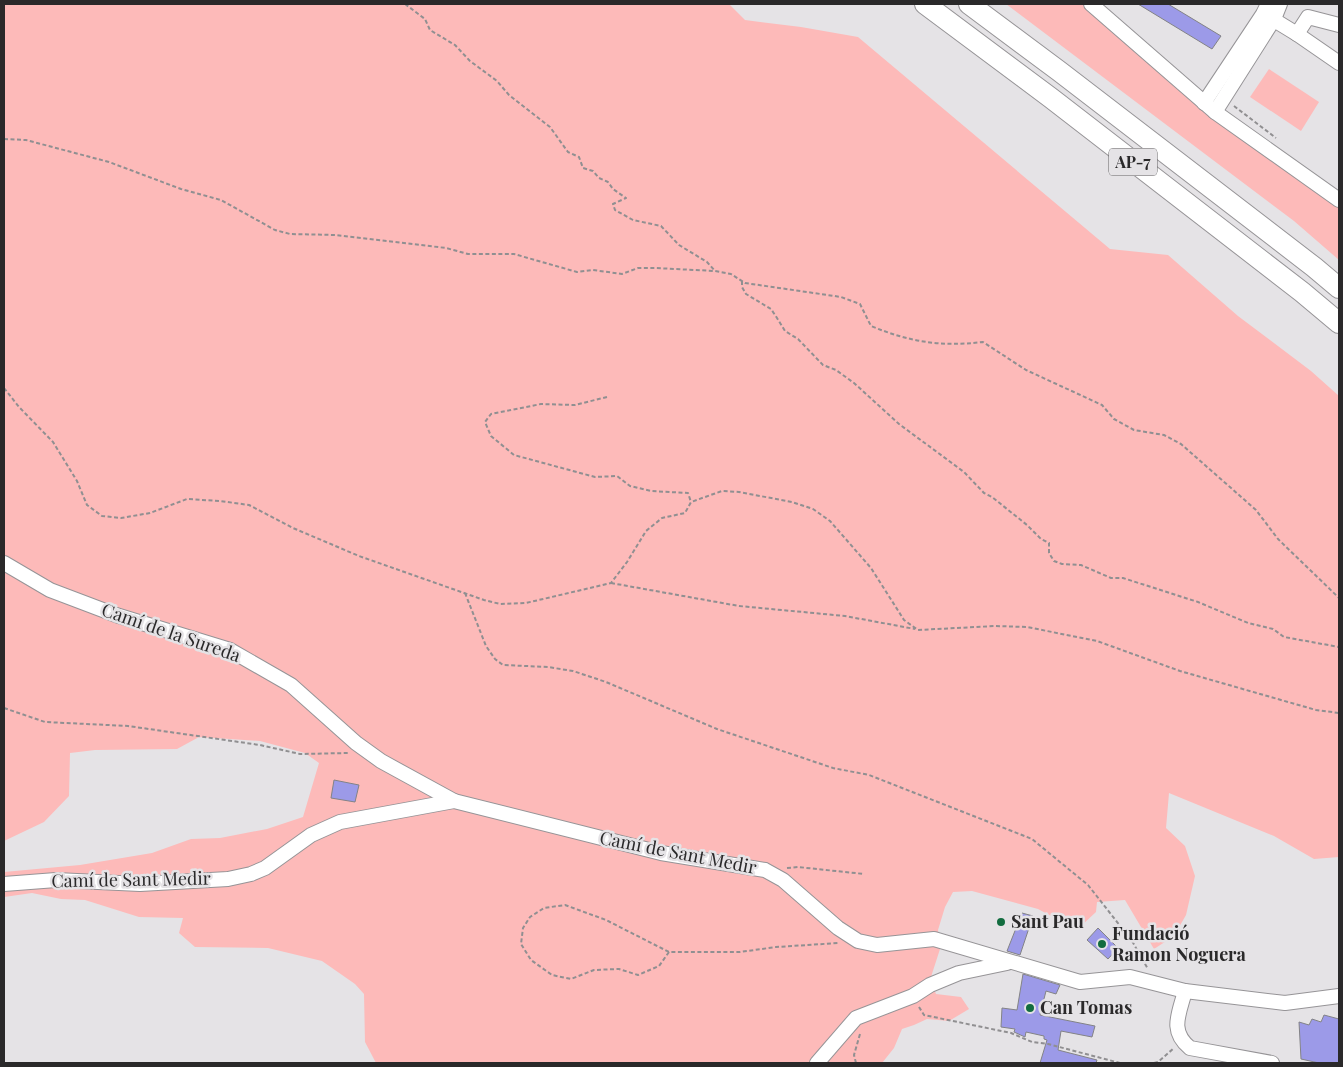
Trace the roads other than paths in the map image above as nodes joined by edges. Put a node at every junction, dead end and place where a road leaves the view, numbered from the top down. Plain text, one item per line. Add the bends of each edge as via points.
1 (925, 4) edge
2 (969, 4) edge
3 (1090, 4) edge
4 (1280, 4) edge
5 (1268, 12) edge
6 (1339, 25) edge
7 (1297, 34) junction
8 (1339, 63) edge
9 (1204, 103) junction
10 (1215, 112) junction
11 (1339, 200) edge
12 (1339, 288) edge
13 (1339, 323) edge
14 (4, 563) edge
15 (454, 801) junction
16 (4, 884) edge
17 (1010, 962) junction
18 (1185, 991) junction
19 (1339, 996) edge
20 (817, 1063) edge
21 (1272, 1063) edge

1 - 13 highway, AP-7
2 - 12 highway, AP-7
3 - 9 street
4 - 5 street
5 - 7 street
5 - 9 street
5 - 10 street via 1232,88
6 - 7 street via 1308,16
7 - 8 street
9 - 10 street
10 - 11 street
14 - 15 street, Camí de la Sureda via 50,590 116,615 230,650 291,685 381,761
15 - 16 street, Camí de Sant Medir via 340,822 311,835 265,868 228,879 140,884 56,880
15 - 17 street, Camí de Sant Medir via 661,853 765,870 783,880 838,928 858,941 877,945 934,939
17 - 18 street, Camí de Sant Medir via 1080,982 1130,977
17 - 20 street via 959,972 912,996 856,1018
18 - 19 street, Camí de Sant Medir via 1285,1002
18 - 21 street via 1177,1020 1177,1032 1182,1042 1190,1048

